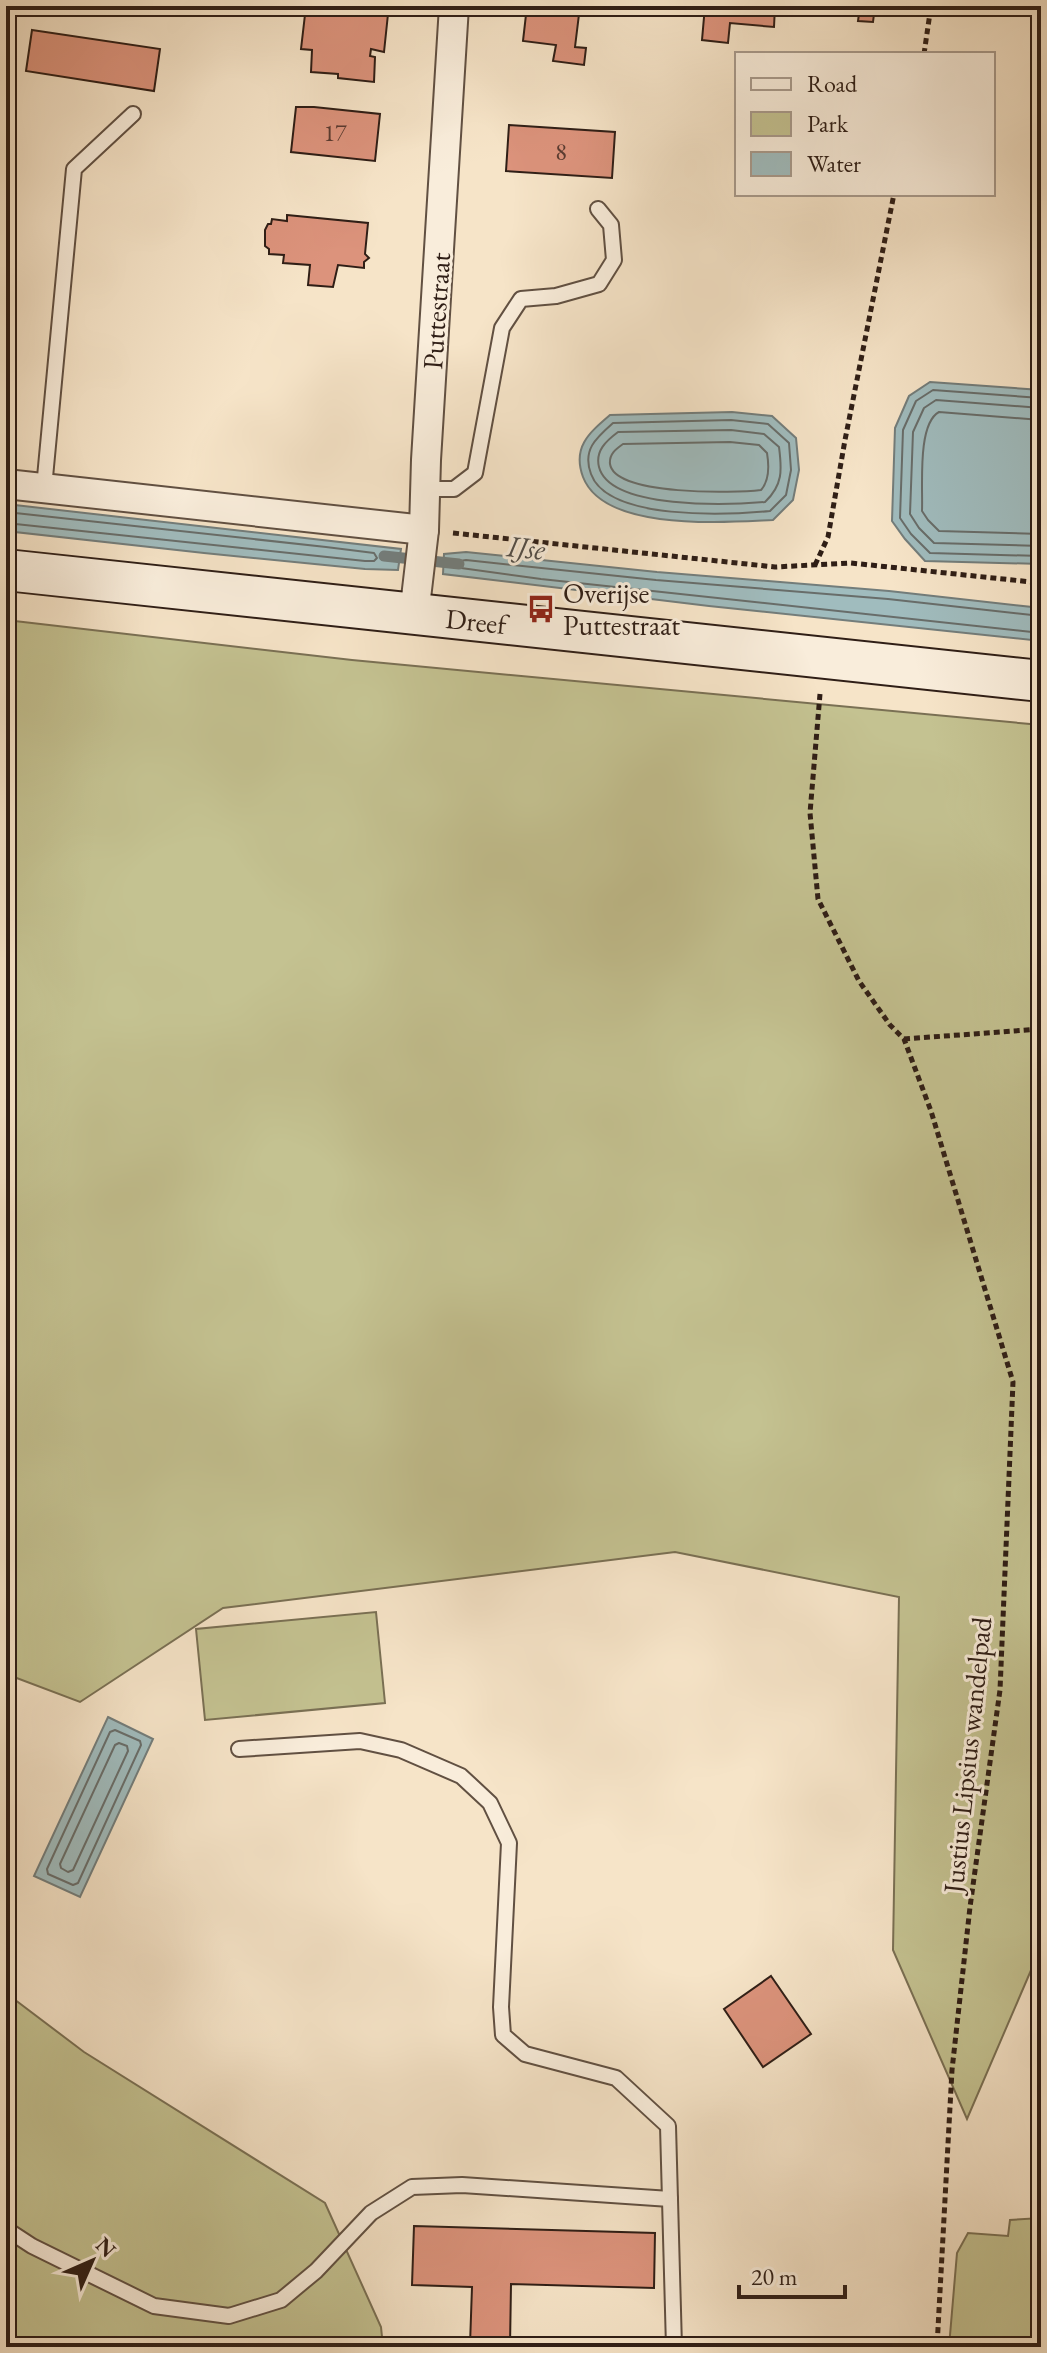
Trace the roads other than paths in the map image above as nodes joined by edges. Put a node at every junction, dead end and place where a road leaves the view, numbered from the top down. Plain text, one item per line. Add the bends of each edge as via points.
1 (454, 6) edge
2 (133, 114) dead end
3 (598, 209) dead end
4 (6, 484) edge
5 (44, 488) junction
6 (425, 489) junction
7 (421, 551) junction
8 (6, 570) edge
9 (414, 615) junction
10 (1041, 681) edge
11 (239, 1749) dead end
12 (670, 2199) junction
13 (6, 2229) edge
14 (674, 2347) edge

1 - 6 street, Puttestraat
2 - 5 lane via 74,169
3 - 6 lane via 611,225 614,260 599,284 521,299 502,328 475,473 454,489
4 - 5 street
5 - 7 street
6 - 7 street, Puttestraat
7 - 9 street, Puttestraat
8 - 9 main road, Dreef
9 - 10 main road, Dreef
11 - 12 lane via 360,1741 401,1750 461,1776 490,1803 509,1843 503,2035 525,2054 616,2078 668,2126
12 - 13 lane via 462,2185 412,2187 371,2213 281,2300 229,2316 154,2306
12 - 14 lane

